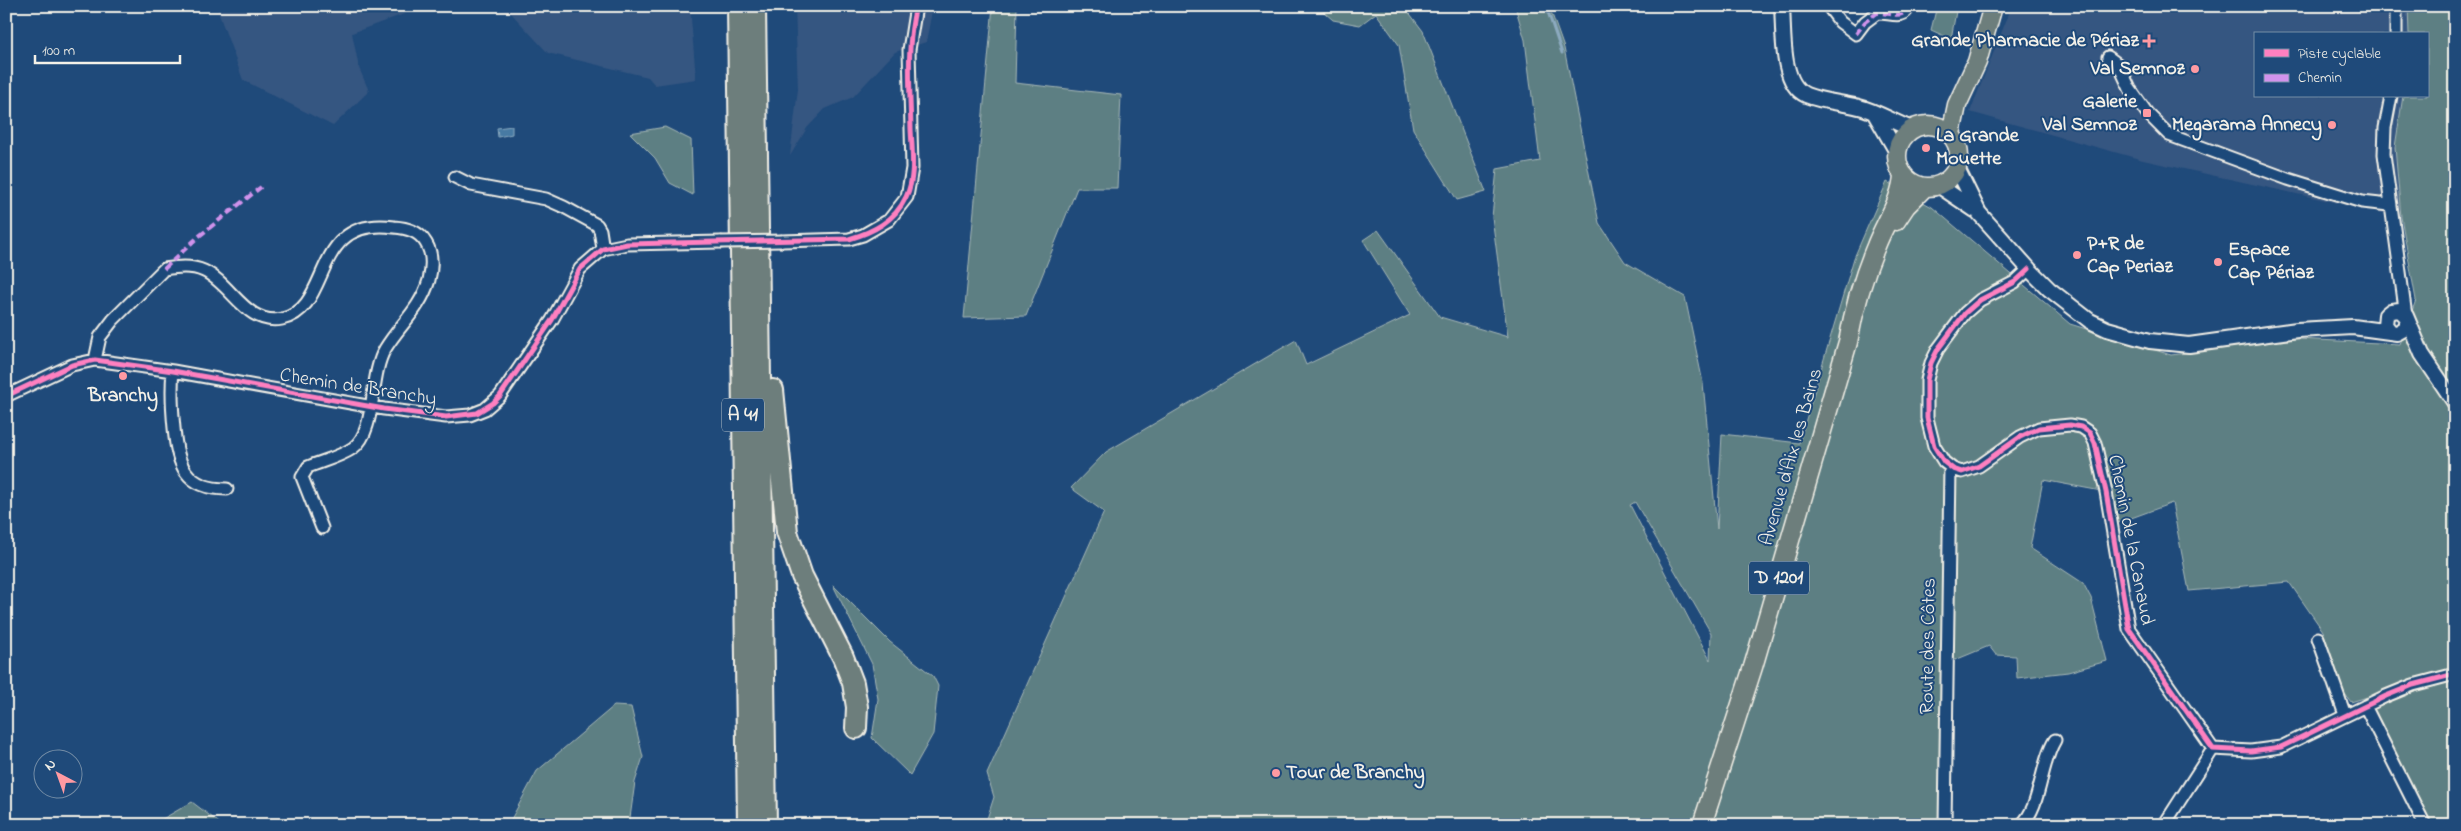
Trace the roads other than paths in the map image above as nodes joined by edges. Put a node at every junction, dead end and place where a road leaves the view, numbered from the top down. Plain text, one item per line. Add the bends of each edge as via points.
1 (738, 6) edge
2 (755, 6) edge
3 (916, 6) edge
4 (1782, 6) edge
5 (1828, 6) edge
6 (1910, 6) edge
7 (2396, 6) edge
8 (1992, 8) edge
9 (2396, 32) edge
10 (2108, 57) dead end
11 (2391, 98) edge
12 (1875, 114) junction
13 (1921, 127) junction
14 (1951, 134) junction
15 (1898, 152) junction
16 (1957, 168) junction
17 (1903, 174) junction
18 (455, 177) dead end
19 (1931, 186) junction
20 (2389, 205) junction
21 (1979, 213) junction
22 (759, 225) junction
23 (603, 248) junction
24 (2029, 269) junction
25 (2400, 283) junction
26 (2389, 313) junction
27 (2407, 320) junction
28 (2353, 327) junction
29 (2394, 333) junction
30 (1848, 342) junction
31 (2422, 354) junction
32 (95, 360) junction
33 (174, 370) junction
34 (6, 396) edge
35 (2455, 403) edge
36 (370, 406) junction
37 (1950, 467) junction
38 (227, 489) dead end
39 (322, 528) dead end
40 (745, 533) junction
41 (2318, 638) dead end
42 (2455, 674) edge
43 (2365, 706) junction
44 (2344, 715) junction
45 (856, 728) dead end
46 (2055, 740) dead end
47 (2213, 749) junction
48 (1704, 821) edge
49 (735, 825) edge
50 (748, 825) edge
51 (766, 825) edge
52 (1945, 825) edge
53 (2021, 825) edge
54 (2164, 825) edge
55 (2424, 825) edge

1 - 40 highway, A 41
2 - 22 highway, A 41
3 - 23 street, bridge via 909,50 912,168 906,197 889,220 864,235 849,239 626,244
4 - 12 street via 1786,67 1792,84 1805,95 1860,107
5 - 6 street via 1840,22 1856,34 1877,13 1900,16
7 - 9 street
8 - 13 main road via 1953,93
8 - 14 main road via 1977,62 1957,105
10 - 20 street via 2119,64 2130,89 2147,113 2169,135 2285,178 2362,202
11 - 20 street via 2384,154
12 - 13 street
12 - 15 street
13 - 14 main road via 1943,128
13 - 15 main road via 1900,143
14 - 16 main road via 1958,147
15 - 17 main road via 1898,164
16 - 19 main road via 1949,179
16 - 21 street
17 - 19 main road via 1913,183
17 - 30 main road, Avenue d'Aix les Bains via 1903,185 1867,268
18 - 23 street via 471,185 546,199 564,207 597,225
19 - 21 street
19 - 30 main road, Avenue d'Aix les Bains via 1906,206 1888,235 1860,320
20 - 25 street
21 - 24 street
22 - 45 highway via 786,532 802,576 854,683
22 - 51 highway, A 41
23 - 36 street, Chemin de Branchy via 580,269 528,358 500,396 485,409 470,415 446,417
24 - 28 street via 2090,322 2150,341 2189,344 2268,332
24 - 37 street via 2015,282 1980,300 1965,314 1931,363 1927,380 1928,428 1940,457
25 - 26 street
25 - 27 street
26 - 27 street via 2400,310
26 - 28 street
26 - 29 street via 2385,325
27 - 29 street via 2406,328
27 - 31 street
28 - 29 street
29 - 31 street
30 - 48 main road, Avenue d'Aix les Bains / D 1201 via 1753,667
31 - 35 street
32 - 33 street, Chemin de Branchy
32 - 34 street, Chemin de Branchy via 59,370
32 - 36 street via 100,337 113,320 164,270 191,267 203,271 248,310 271,320 282,319 293,315 310,300 327,259 344,238 364,228 382,225 407,228 428,245 432,264 430,276 420,304 383,353 376,368
33 - 36 street, Chemin de Branchy
33 - 38 street via 171,395 176,454 181,466 197,482
36 - 39 street via 366,429 359,442 308,467 303,473
37 - 47 street, Chemin de la Canaud via 1962,472 1973,470 2020,437 2039,428 2070,425 2090,433 2106,492 2129,629
37 - 52 street, Route des Côtes
40 - 49 highway
40 - 50 highway, A 41
41 - 44 street
42 - 43 street via 2413,685
43 - 44 street
43 - 55 street
44 - 47 street via 2281,747 2251,751
46 - 53 street via 2047,752 2030,815
47 - 54 street

